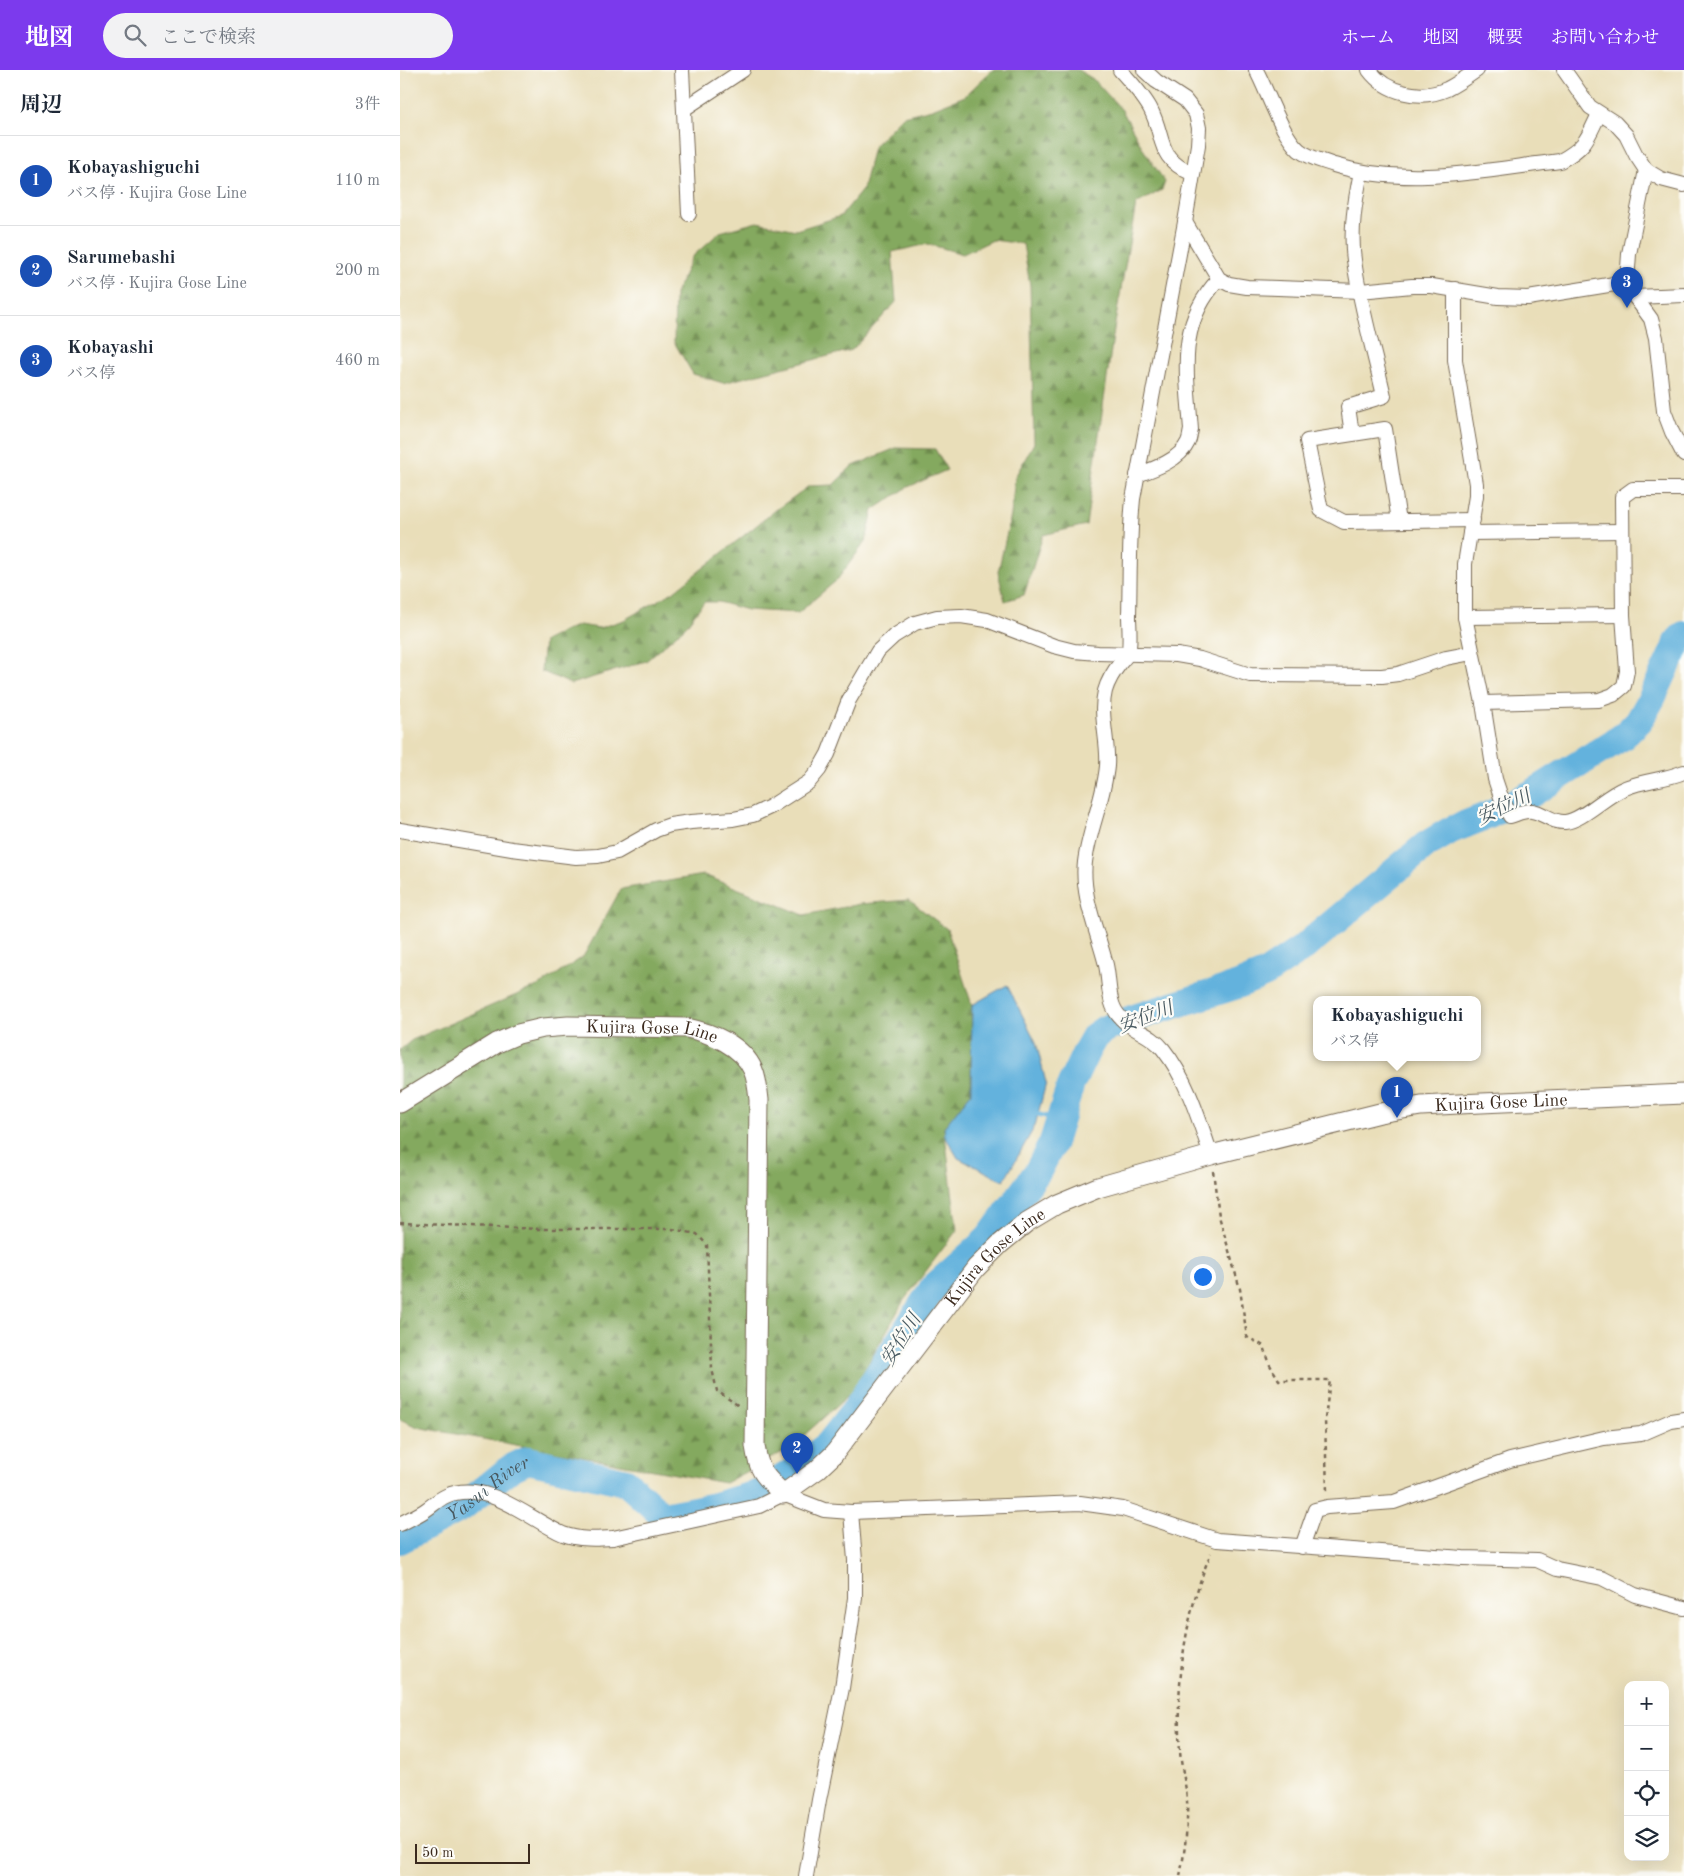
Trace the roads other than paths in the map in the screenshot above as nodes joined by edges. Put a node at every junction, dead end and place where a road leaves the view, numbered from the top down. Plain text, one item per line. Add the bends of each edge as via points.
1 (682, 70) edge
2 (744, 70) edge
3 (1120, 70) edge
4 (1144, 70) edge
5 (1256, 70) edge
6 (1368, 70) edge
7 (1477, 70) edge
8 (1564, 70) edge
9 (684, 109) junction
10 (1599, 114) junction
11 (1646, 170) junction
12 (1361, 172) junction
13 (1193, 174) junction
14 (1684, 185) edge
15 (690, 214) dead end
16 (1185, 222) junction
17 (1219, 279) junction
18 (1627, 282) junction
19 (1455, 289) junction
20 (1360, 291) junction
21 (1684, 295) edge
22 (1635, 296) junction
23 (1352, 434) junction
24 (1684, 455) edge
25 (1137, 475) junction
26 (1684, 489) edge
27 (1399, 521) junction
28 (1471, 526) junction
29 (1622, 531) junction
30 (1623, 615) junction
31 (1465, 617) junction
32 (1129, 653) junction
33 (1472, 653) junction
34 (1483, 703) junction
35 (1684, 772) edge
36 (400, 830) edge
37 (1684, 1094) edge
38 (400, 1103) edge
39 (1211, 1155) junction
40 (1684, 1419) edge
41 (774, 1485) junction
42 (851, 1512) junction
43 (400, 1524) edge
44 (1302, 1547) junction
45 (1684, 1608) edge
46 (806, 1876) edge

1 - 9 street
2 - 9 street
3 - 13 street via 1150,108 1172,162
4 - 13 street via 1185,100 1196,114 1199,128
5 - 12 street via 1287,135 1300,150 1317,160
6 - 7 street via 1384,86 1419,94 1445,90
8 - 10 street via 1581,96
9 - 15 street
10 - 11 street via 1626,135
10 - 12 street via 1586,142 1560,161 1424,177
11 - 14 street via 1661,179
11 - 18 street via 1629,254
12 - 20 street via 1353,228
13 - 16 street
16 - 17 street
16 - 25 street
17 - 20 street via 1247,287
17 - 25 street via 1198,306 1187,346 1191,430 1188,443 1166,462
18 - 19 street via 1528,298
18 - 22 street
19 - 20 street via 1412,286
19 - 28 street via 1455,360 1476,484
20 - 23 street via 1384,396 1348,407
21 - 22 street
22 - 24 street via 1651,319 1664,411
23 - 27 street via 1385,429
23 - 27 street via 1307,441 1321,510 1344,522
25 - 32 street via 1130,526
26 - 29 street via 1633,488 1622,497
27 - 28 street
28 - 29 street
28 - 31 street via 1465,564
29 - 30 street
30 - 31 street
30 - 34 street via 1627,671 1624,686 1613,695 1599,700
31 - 33 street
32 - 33 street via 1192,657 1250,675 1372,676 1398,674
32 - 36 street via 1074,651 987,620 937,617 915,623 878,651 849,700 819,770 809,782 753,815 670,825 617,852 576,857
32 - 39 street via 1111,676 1105,692 1107,765 1085,862 1087,894 1116,1014 1130,1027 1153,1039 1175,1067 1196,1111
33 - 34 street
34 - 35 street via 1495,779 1510,816 1533,811 1565,822 1576,819 1624,788
37 - 39 main road, Kujira Gose Line via 1421,1106
38 - 41 main road, Kujira Gose Line via 497,1043 543,1028 671,1026 704,1032 732,1046 745,1057 753,1069 759,1100 755,1446 758,1462
39 - 41 main road, Kujira Gose Line via 1098,1187 1056,1204 1026,1222 976,1268 834,1454 817,1470
40 - 44 street via 1641,1434 1604,1438 1510,1460 1394,1502 1315,1510
41 - 42 street via 824,1510
41 - 43 street via 759,1506 613,1538 594,1539 564,1534 507,1502 472,1493 446,1496
42 - 44 street via 1080,1503 1123,1509 1217,1540
42 - 46 street via 855,1598 842,1688 818,1800
44 - 45 street via 1537,1560 1557,1569 1602,1578 1635,1595

